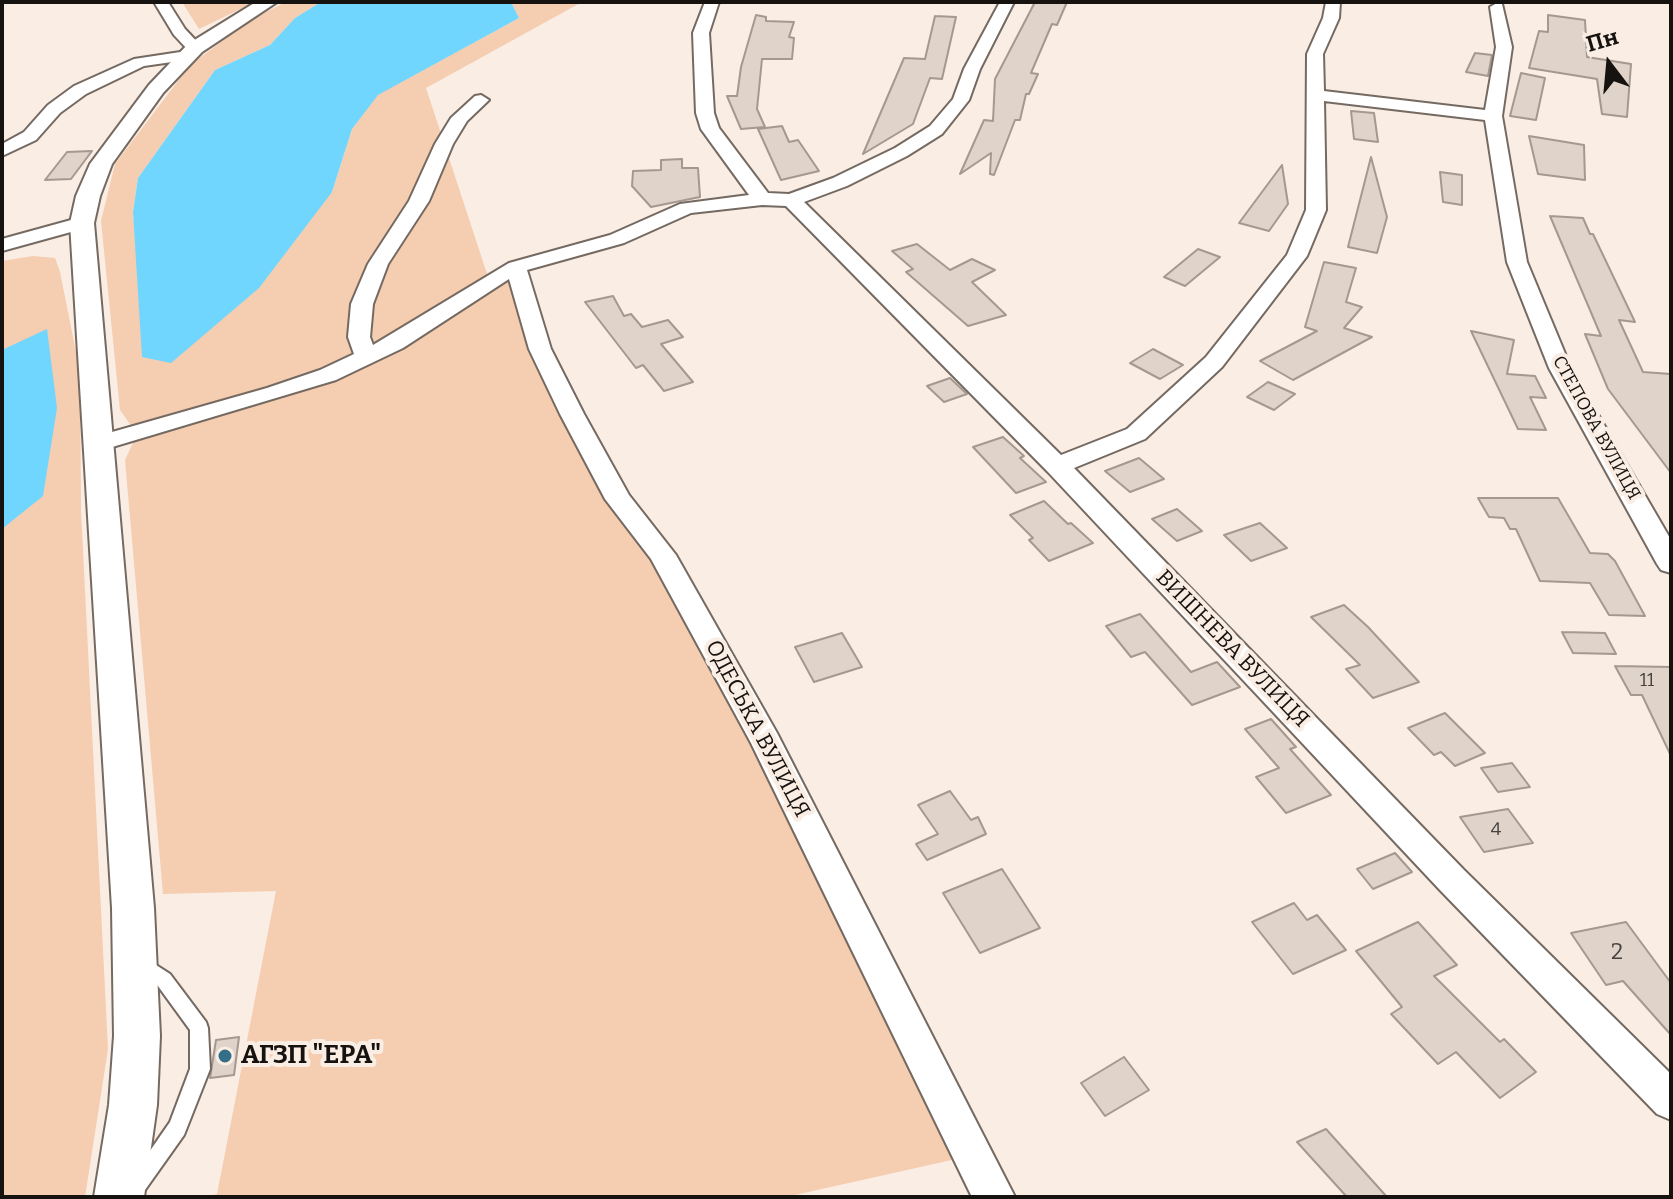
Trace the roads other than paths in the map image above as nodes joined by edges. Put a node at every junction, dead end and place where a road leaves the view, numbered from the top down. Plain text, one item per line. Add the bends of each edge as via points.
1 (161, 2) edge
2 (268, 2) edge
3 (712, 2) edge
4 (1007, 2) edge
5 (1333, 2) edge
6 (1491, 4) edge
7 (191, 52) junction
8 (1317, 95) junction
9 (481, 100) dead end
10 (1493, 116) junction
11 (2, 151) edge
12 (777, 200) junction
13 (82, 223) junction
14 (2, 245) edge
15 (516, 267) junction
16 (367, 357) junction
17 (100, 443) junction
18 (1057, 466) junction
19 (1671, 564) edge
20 (135, 959) junction
21 (1671, 1101) edge
22 (119, 1197) edge
23 (128, 1197) edge
24 (994, 1197) edge

1 - 7 street
2 - 7 street
3 - 12 street, ВИШНЕВА ВУЛИЦЯ via 701,33 710,129
4 - 12 street via 961,100 936,130 852,176
5 - 8 street via 1315,54
6 - 10 street, СТЕПОВА ВУЛИЦЯ via 1504,47
7 - 11 street via 140,62 80,90 30,136
7 - 13 street via 156,89 101,164
8 - 10 street
8 - 18 street via 1316,210 1297,256 1214,362 1136,434
9 - 16 street via 460,118 419,201 378,264 362,304 359,337
10 - 19 street, СТЕПОВА ВУЛИЦЯ via 1517,262 1560,368
12 - 15 street via 687,208 617,239
12 - 18 street, ВИШНЕВА ВУЛИЦЯ
13 - 14 street
13 - 17 street
15 - 16 street
15 - 24 street, ОДЕСЬКА ВУЛИЦЯ via 540,349 572,414 618,499 662,555 766,741
16 - 17 street via 275,393
17 - 20 street
18 - 21 street, ВИШНЕВА ВУЛИЦЯ
20 - 22 street via 133,1105
20 - 23 lane via 164,980 199,1028 200,1069 177,1128

